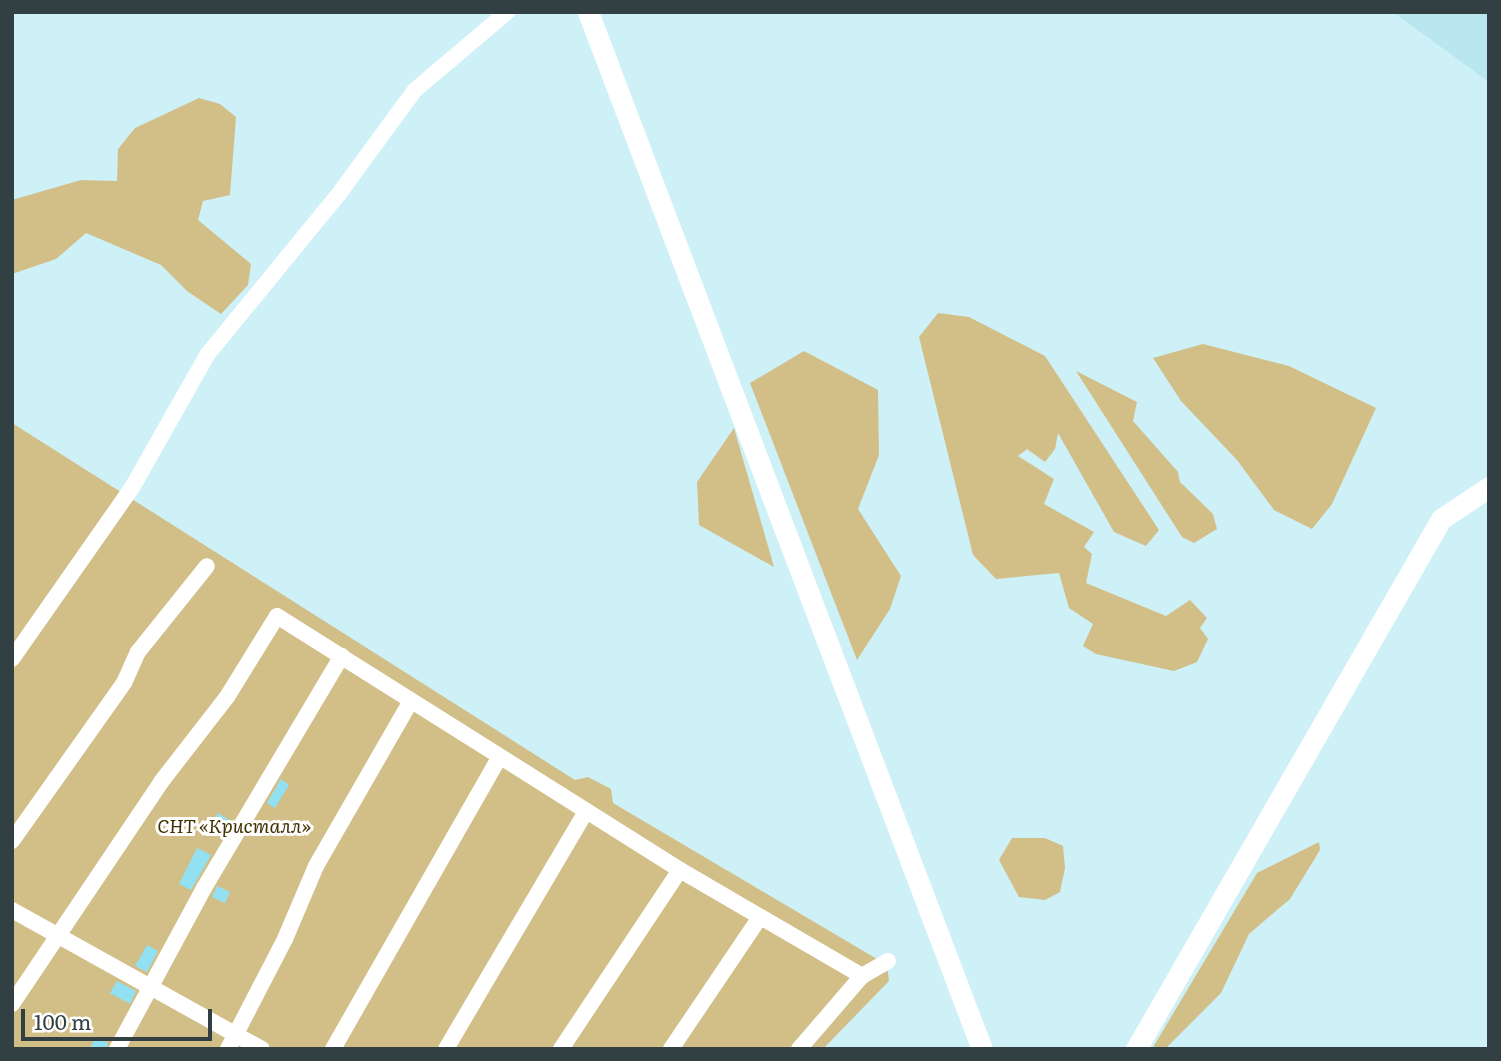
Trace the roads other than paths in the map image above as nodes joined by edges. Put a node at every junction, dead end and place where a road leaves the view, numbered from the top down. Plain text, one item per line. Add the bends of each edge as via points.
1 (507, 12) edge
2 (587, 12) edge
3 (1489, 487) edge
4 (207, 566) dead end
5 (342, 656) junction
6 (12, 659) edge
7 (411, 701) junction
8 (499, 758) junction
9 (586, 811) junction
10 (12, 841) edge
11 (680, 870) junction
12 (12, 910) edge
13 (760, 917) junction
14 (57, 936) junction
15 (888, 961) dead end
16 (862, 976) junction
17 (150, 988) junction
18 (12, 1004) edge
19 (232, 1042) edge
20 (117, 1049) edge
21 (262, 1049) edge
22 (333, 1049) edge
23 (446, 1049) edge
24 (561, 1049) edge
25 (671, 1049) edge
26 (799, 1049) edge
27 (982, 1049) edge
28 (1136, 1049) edge

1 - 6 street via 415,90 341,191 207,355 133,486
2 - 27 main road
3 - 28 main road via 1441,519
4 - 10 street via 138,652 124,682
5 - 7 street
5 - 14 street via 277,616 227,697 161,782
5 - 17 street
7 - 8 street
7 - 19 street via 316,866
8 - 9 street
8 - 22 street
9 - 11 street
9 - 23 street
11 - 13 street
11 - 24 street
12 - 14 street
13 - 16 street
13 - 25 street
14 - 17 street
14 - 18 street
15 - 16 street
16 - 26 street
17 - 19 street
17 - 20 street
19 - 21 street

